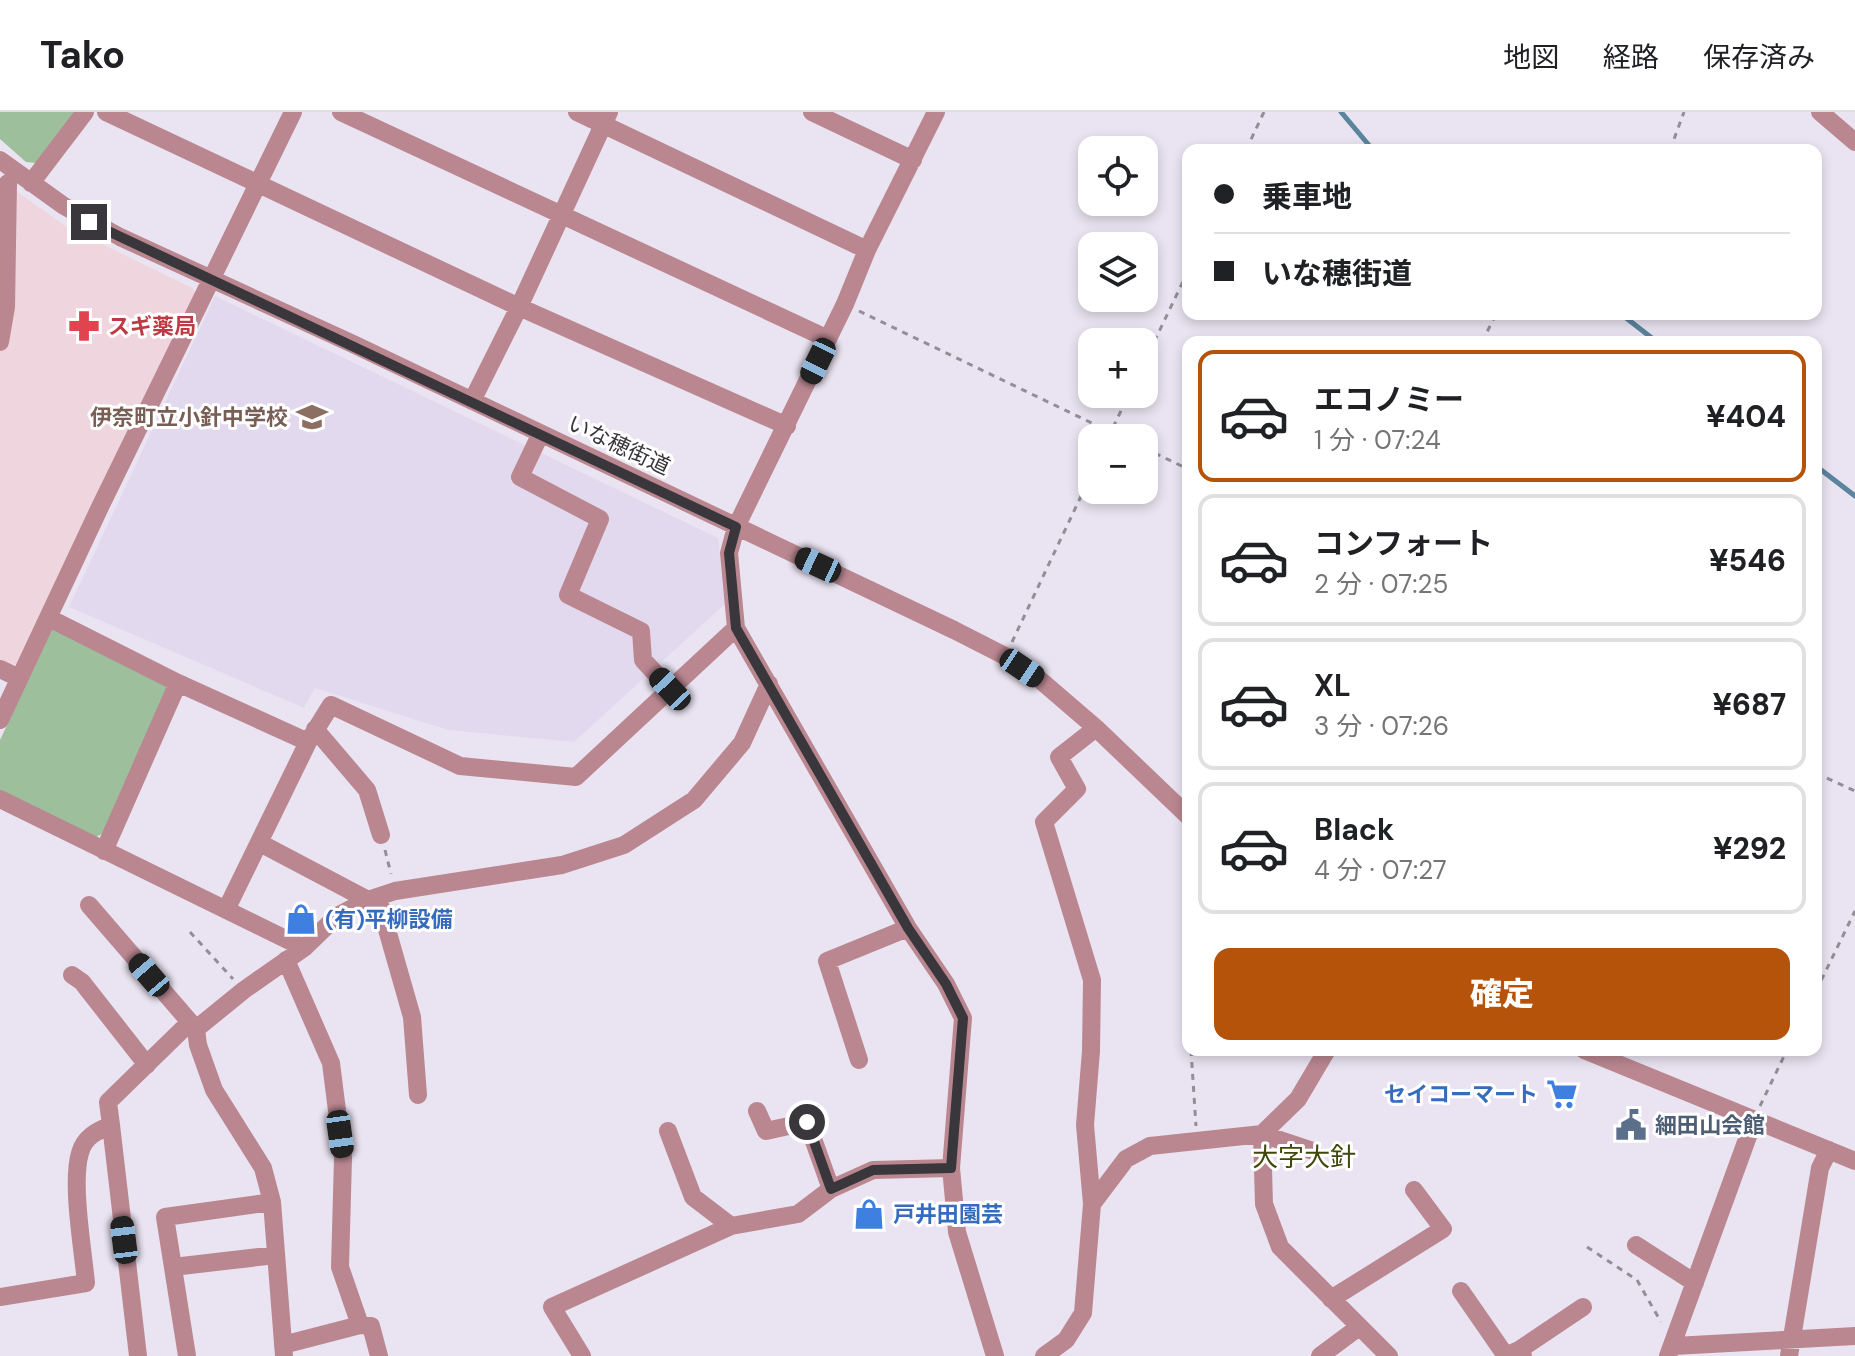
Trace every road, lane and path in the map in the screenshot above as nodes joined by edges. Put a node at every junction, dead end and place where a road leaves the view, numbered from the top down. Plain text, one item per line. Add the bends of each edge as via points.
1 (85, 112) edge
2 (106, 112) edge
3 (293, 112) edge
4 (341, 112) edge
5 (577, 112) edge
6 (812, 112) edge
7 (936, 112) edge
8 (1264, 112) edge
9 (1684, 112) edge
10 (1820, 112) edge
11 (606, 118) edge
12 (1855, 142) edge
13 (1249, 144) edge
14 (1672, 144) edge
15 (0, 160) edge
16 (913, 160) junction
17 (259, 182) junction
18 (8, 183) dead end
19 (31, 183) junction
20 (561, 213) junction
21 (867, 250) junction
22 (213, 281) junction
23 (1182, 284) edge
24 (845, 304) junction
25 (519, 307) junction
26 (1158, 334) edge
27 (828, 339) junction
28 (0, 342) edge
29 (472, 401) junction
30 (1094, 424) edge
31 (787, 426) junction
32 (540, 435) junction
33 (1158, 455) edge
34 (1182, 466) edge
35 (1078, 502) edge
36 (736, 527) junction
37 (49, 618) junction
38 (736, 628) junction
39 (1005, 656) junction
40 (0, 669) edge
41 (19, 678) junction
42 (178, 683) junction
43 (769, 684) junction
44 (670, 689) junction
45 (0, 720) edge
46 (1096, 728) junction
47 (311, 735) junction
48 (1822, 776) edge
49 (1855, 791) edge
50 (0, 799) edge
51 (1182, 810) edge
52 (381, 835) joint
53 (260, 843) junction
54 (104, 851) junction
55 (380, 896) junction
56 (89, 905) dead end
57 (226, 910) junction
58 (1855, 911) edge
59 (908, 928) junction
60 (190, 932) dead end
61 (304, 948) junction
62 (286, 960) junction
63 (72, 975) dead end
64 (1822, 979) edge
65 (244, 990) junction
66 (193, 1025) junction
67 (1191, 1056) edge
68 (1323, 1056) edge
69 (1599, 1056) edge
70 (1784, 1056) edge
71 (859, 1060) dead end
72 (147, 1065) junction
73 (418, 1095) dead end
74 (757, 1111) dead end
75 (1754, 1120) junction
76 (111, 1125) junction
77 (668, 1131) dead end
78 (1262, 1134) junction
79 (1197, 1142) junction
80 (1829, 1150) junction
81 (1313, 1151) dead end
82 (1855, 1161) edge
83 (951, 1168) junction
84 (831, 1189) junction
85 (1414, 1190) dead end
86 (272, 1202) junction
87 (1092, 1204) junction
88 (731, 1226) junction
89 (1636, 1245) dead end
90 (1587, 1247) dead end
91 (276, 1255) junction
92 (173, 1267) junction
93 (1695, 1283) junction
94 (1461, 1291) dead end
95 (0, 1297) edge
96 (1331, 1299) junction
97 (1583, 1307) dead end
98 (360, 1325) junction
99 (1359, 1327) junction
100 (1855, 1336) edge
101 (1789, 1348) edge
102 (1713, 1350) edge
103 (284, 1351) edge
104 (1671, 1351) edge
105 (1516, 1354) edge
106 (138, 1356) edge
107 (187, 1356) edge
108 (379, 1356) edge
109 (582, 1356) edge
110 (995, 1356) edge
111 (1044, 1356) edge
112 (1320, 1356) edge
113 (1389, 1356) edge

1 - 19 street
2 - 17 street
3 - 17 street
4 - 20 street
5 - 11 street
6 - 16 street
7 - 16 street
8 - 13 path
9 - 14 path
10 - 12 street
11 - 20 street
11 - 21 street
15 - 19 street, いな穂街道
16 - 21 street
17 - 22 street
17 - 25 street
18 - 28 street via 6,307
19 - 22 street, いな穂街道 via 89,222
20 - 25 street
20 - 27 street
21 - 24 street
22 - 29 street, いな穂街道
22 - 37 street
23 - 26 path
24 - 27 street
24 - 30 path
25 - 29 street
25 - 31 street
27 - 31 street
29 - 32 street, いな穂街道
31 - 36 street
32 - 36 street, いな穂街道
32 - 44 street via 520,477 600,519 568,595 641,631 643,660
33 - 34 path
35 - 39 path
36 - 38 street via 729,553
36 - 39 street, いな穂街道
37 - 41 street
37 - 42 street
38 - 43 street
38 - 44 street
39 - 46 street, いな穂街道
40 - 41 street
41 - 45 street
42 - 47 street
42 - 54 street
43 - 55 street via 742,743 694,800 624,845 562,865
43 - 59 street
44 - 47 street via 576,777 460,766 331,705
46 - 51 street, いな穂街道
46 - 87 street via 1059,757 1077,789 1044,822 1092,980 1085,1125
47 - 52 street via 367,790
47 - 53 street
48 - 49 path
50 - 54 street
52 - 55 path
53 - 55 street
53 - 57 street
54 - 57 street
55 - 61 street via 337,916
55 - 73 street via 412,1017
56 - 66 street
57 - 61 street
58 - 64 path
59 - 71 street via 827,961
59 - 83 street via 963,1018
60 - 65 path
61 - 62 street
62 - 65 street
62 - 98 street via 331,1063 343,1158 340,1267
63 - 72 street
65 - 66 street
66 - 72 street
66 - 86 street via 214,1090 263,1168
67 - 79 path
68 - 78 street via 1298,1099
69 - 75 street
70 - 75 path
72 - 76 street via 108,1102
74 - 84 street via 766,1131 807,1122
75 - 80 street
75 - 93 street
76 - 95 street via 93,1132 80,1152 86,1283
76 - 106 street
77 - 88 street via 693,1197
78 - 79 street
78 - 81 street
78 - 96 street via 1262,1182 1270,1226 1280,1247
79 - 87 street via 1150,1146 1126,1159
80 - 82 street
80 - 101 street via 1820,1168
83 - 84 street via 873,1170
83 - 110 street via 957,1232
84 - 88 street via 798,1214
85 - 96 street via 1443,1229
86 - 91 street
86 - 92 street via 165,1217
87 - 111 street via 1083,1313 1066,1340
88 - 109 street via 552,1307
89 - 93 street
90 - 104 path via 1637,1280
91 - 92 street
91 - 103 street
92 - 107 street
93 - 104 street
94 - 105 street
96 - 99 street
97 - 105 street
98 - 103 street
98 - 108 street via 371,1326
99 - 112 street
99 - 113 street
100 - 101 street
101 - 102 street
102 - 104 street

